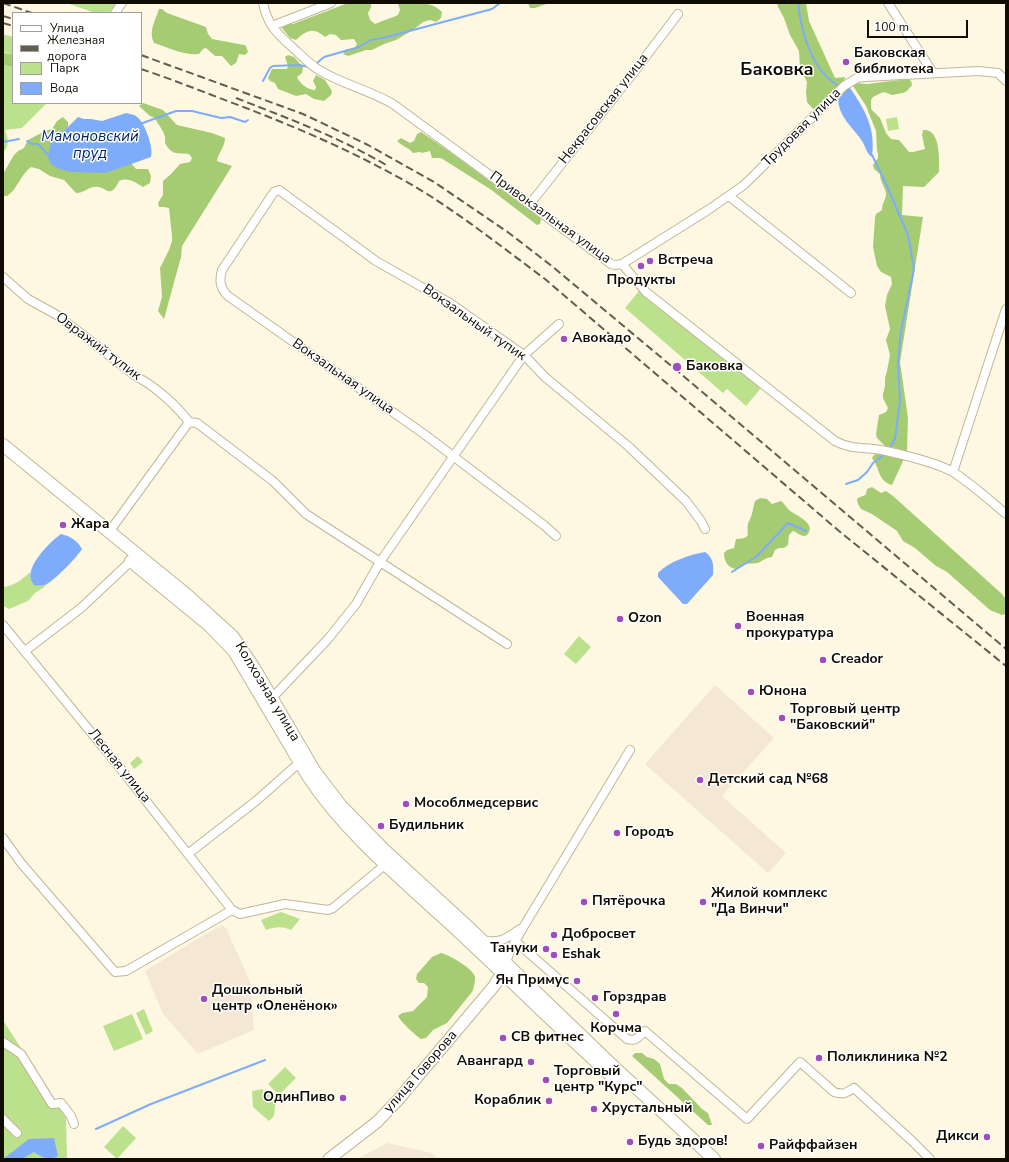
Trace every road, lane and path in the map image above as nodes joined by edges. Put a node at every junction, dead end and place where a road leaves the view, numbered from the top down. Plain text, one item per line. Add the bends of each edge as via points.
1 (122, 3) edge
2 (263, 3) edge
3 (331, 3) edge
4 (888, 3) edge
5 (116, 12) edge
6 (678, 14) dead end
7 (272, 26) junction
8 (933, 73) junction
9 (1006, 81) edge
10 (277, 190) joint
11 (729, 196) junction
12 (530, 204) junction
13 (622, 264) junction
14 (3, 277) edge
15 (851, 293) dead end
16 (1006, 309) edge
17 (559, 324) dead end
18 (524, 355) junction
19 (189, 422) junction
20 (3, 445) edge
21 (3, 454) edge
22 (453, 456) junction
23 (953, 472) junction
24 (1006, 514) edge
25 (705, 529) dead end
26 (109, 532) junction
27 (556, 536) dead end
28 (131, 561) junction
29 (380, 562) junction
30 (3, 625) edge
31 (507, 644) dead end
32 (25, 651) junction
33 (272, 698) junction
34 (630, 750) dead end
35 (299, 763) junction
36 (3, 838) edge
37 (188, 853) junction
38 (386, 864) junction
39 (232, 910) junction
40 (524, 926) junction
41 (481, 940) junction
42 (515, 941) junction
43 (504, 968) junction
44 (3, 1042) edge
45 (3, 1119) edge
46 (74, 1124) dead end
47 (17, 1133) dead end
48 (329, 1159) edge
49 (702, 1159) edge
50 (714, 1159) edge
51 (930, 1159) edge

1 - 5 street
2 - 7 street, Привокзальная улица via 267,19
3 - 7 street
4 - 8 street
6 - 12 street, Некрасовская улица
7 - 12 street, Привокзальная улица via 319,70 378,95
8 - 9 street, Трудовая улица via 989,71 998,73
8 - 11 street, Трудовая улица via 865,77 849,82 767,164
10 - 18 street, Вокзальный тупик via 376,261 450,303
10 - 22 street, Вокзальная улица via 222,270 220,284 223,292
11 - 13 street, Трудовая улица
11 - 15 street
12 - 13 street, Привокзальная улица via 611,264
13 - 23 street, Привокзальная улица via 646,292 842,445 857,449 884,450
14 - 19 street, Овражий тупик via 28,298 57,315 144,381 180,410
16 - 23 street
17 - 18 street
18 - 22 street
18 - 25 street, Вокзальный тупик via 545,377 628,446 686,501
19 - 26 street
19 - 29 street via 198,424 273,481 306,514
20 - 26 main road, Колхозная улица
21 - 28 main road, Колхозная улица
22 - 27 street, Вокзальная улица
22 - 29 street
23 - 24 street, Привокзальная улица
26 - 33 main road, Колхозная улица via 193,600 233,637
28 - 32 street via 81,608
28 - 35 main road, Колхозная улица via 209,626 234,652
29 - 31 street
29 - 33 street via 356,604 328,639
30 - 32 street, Лесная улица
32 - 37 street, Лесная улица
33 - 41 main road, Колхозная улица via 315,772 341,806 384,850
34 - 40 street
35 - 37 street via 256,801
35 - 38 main road, Колхозная улица via 334,811
36 - 39 street via 21,863 115,972 126,971
37 - 39 street, Лесная улица
38 - 39 street via 328,910 285,904 240,914
38 - 43 main road, Колхозная улица
40 - 41 street via 502,940
40 - 42 street
41 - 43 main road, Колхозная улица
42 - 43 street
42 - 51 street via 626,1039 637,1039 645,1031 747,1119 800,1062 834,1092 846,1093 854,1088
43 - 48 main road, улица Говорова via 494,986 397,1101 369,1129
43 - 49 main road via 616,1080
43 - 50 main road
44 - 46 street via 21,1054 52,1104 60,1103 72,1116
45 - 47 street

